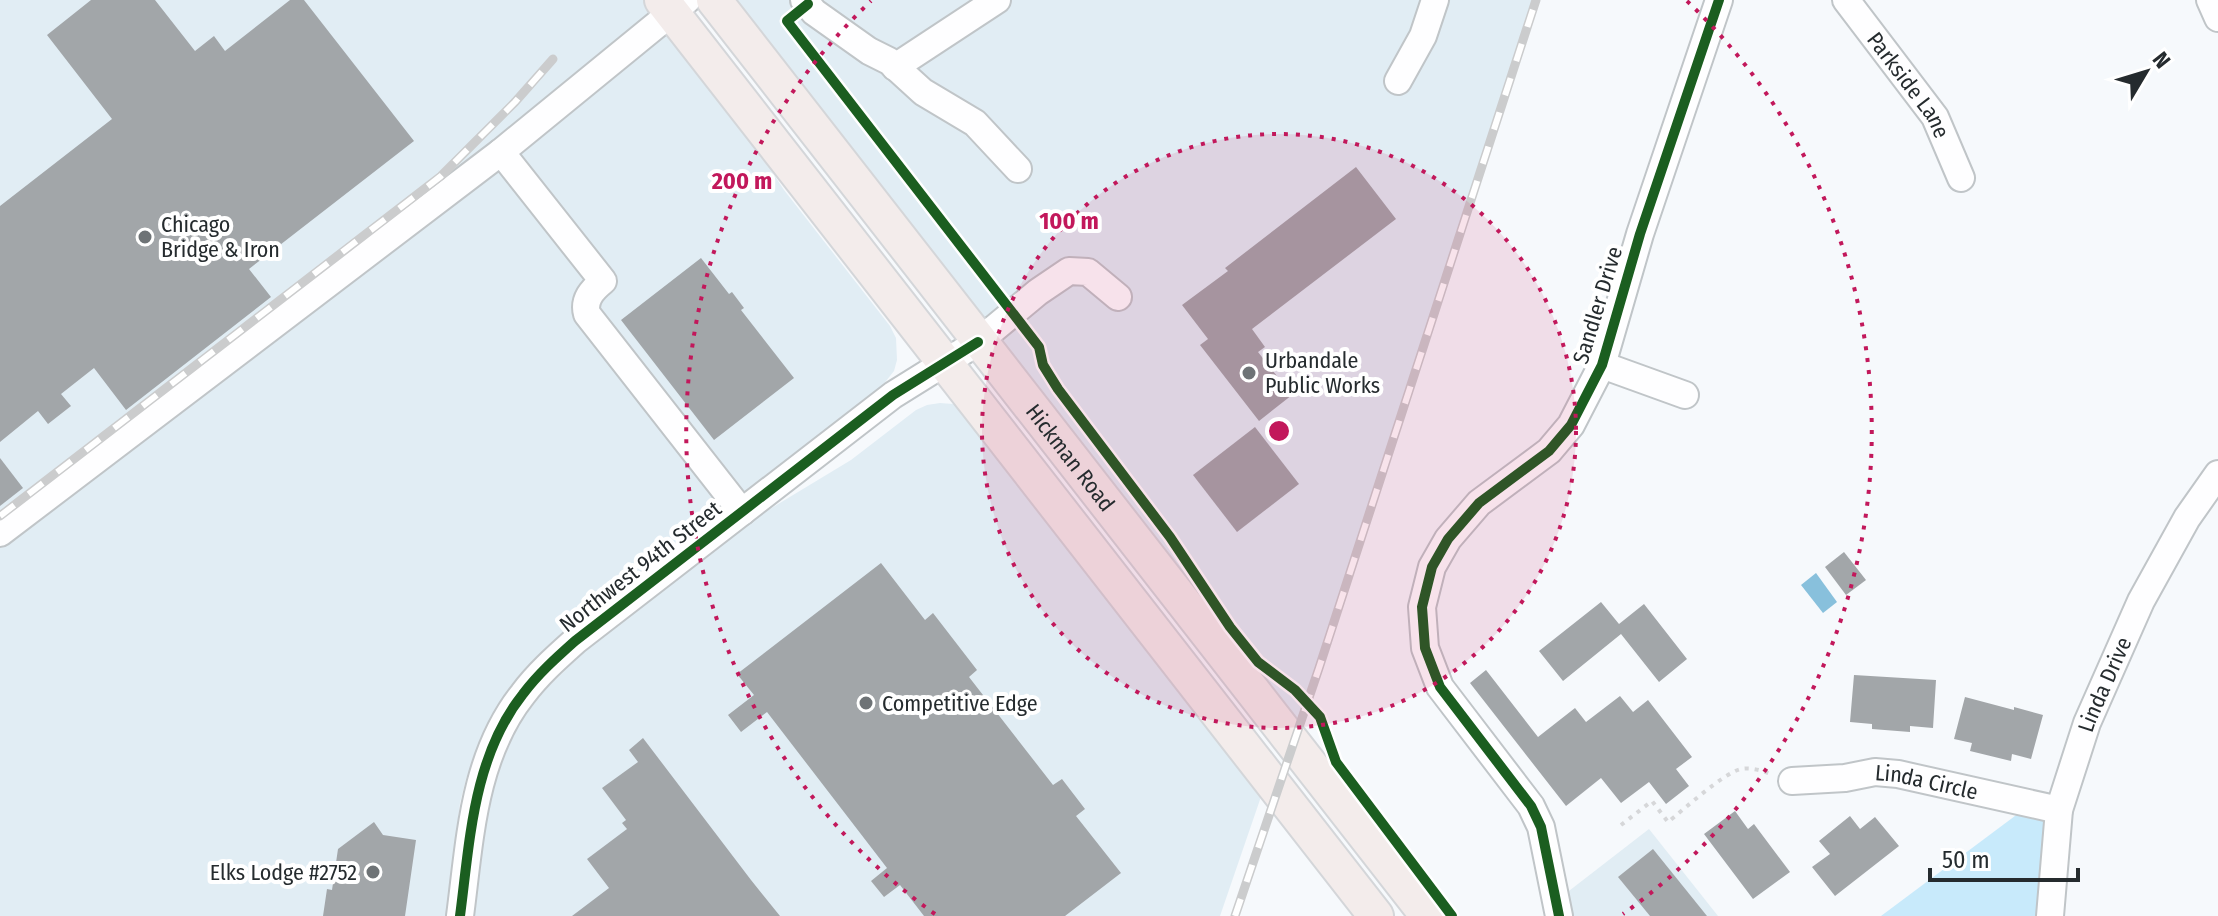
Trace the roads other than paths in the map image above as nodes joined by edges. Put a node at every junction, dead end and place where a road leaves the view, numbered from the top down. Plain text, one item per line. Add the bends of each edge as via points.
1 (714, 0) edge
2 (804, 0) edge
3 (997, 0) edge
4 (1435, 0) edge
5 (1719, 0) edge
6 (1846, 0) edge
7 (2210, 0) edge
8 (673, 4) edge
9 (2218, 18) edge
10 (895, 67) junction
11 (1398, 81) dead end
12 (501, 152) junction
13 (1018, 169) dead end
14 (1961, 178) dead end
15 (1118, 297) dead end
16 (978, 342) junction
17 (945, 363) junction
18 (1602, 365) junction
19 (1685, 395) dead end
20 (2218, 474) edge
21 (742, 512) junction
22 (0, 533) edge
23 (1792, 781) road end
24 (2059, 810) junction
25 (460, 916) edge
26 (1376, 916) edge
27 (1428, 916) edge
28 (1559, 916) edge
29 (2050, 916) edge

1 - 16 main road, Hickman Road
2 - 10 street
3 - 10 street
4 - 11 street via 1423,36
5 - 18 street, Sandler Drive
6 - 14 street, Parkside Lane via 1935,117
7 - 9 street
8 - 12 street
8 - 17 main road, Hickman Road
10 - 13 street via 923,92 975,123
12 - 21 street via 603,281 587,300 587,314
12 - 22 street
15 - 16 street, Northwest 94th Street via 1088,272 1069,271
16 - 17 street, Northwest 94th Street
16 - 27 main road, Hickman Road
17 - 21 street, Northwest 94th Street via 893,395
17 - 26 main road, Hickman Road
18 - 19 street
18 - 28 street, Sandler Drive via 1571,425 1549,451 1479,503 1448,539 1432,567 1422,607 1425,648 1440,687 1531,806 1541,827
20 - 24 street, Linda Drive via 2141,601 2087,723
21 - 25 street, Northwest 94th Street via 575,641 521,696 488,756 476,797
23 - 24 street, Linda Circle via 1898,774
24 - 29 street, Linda Drive

